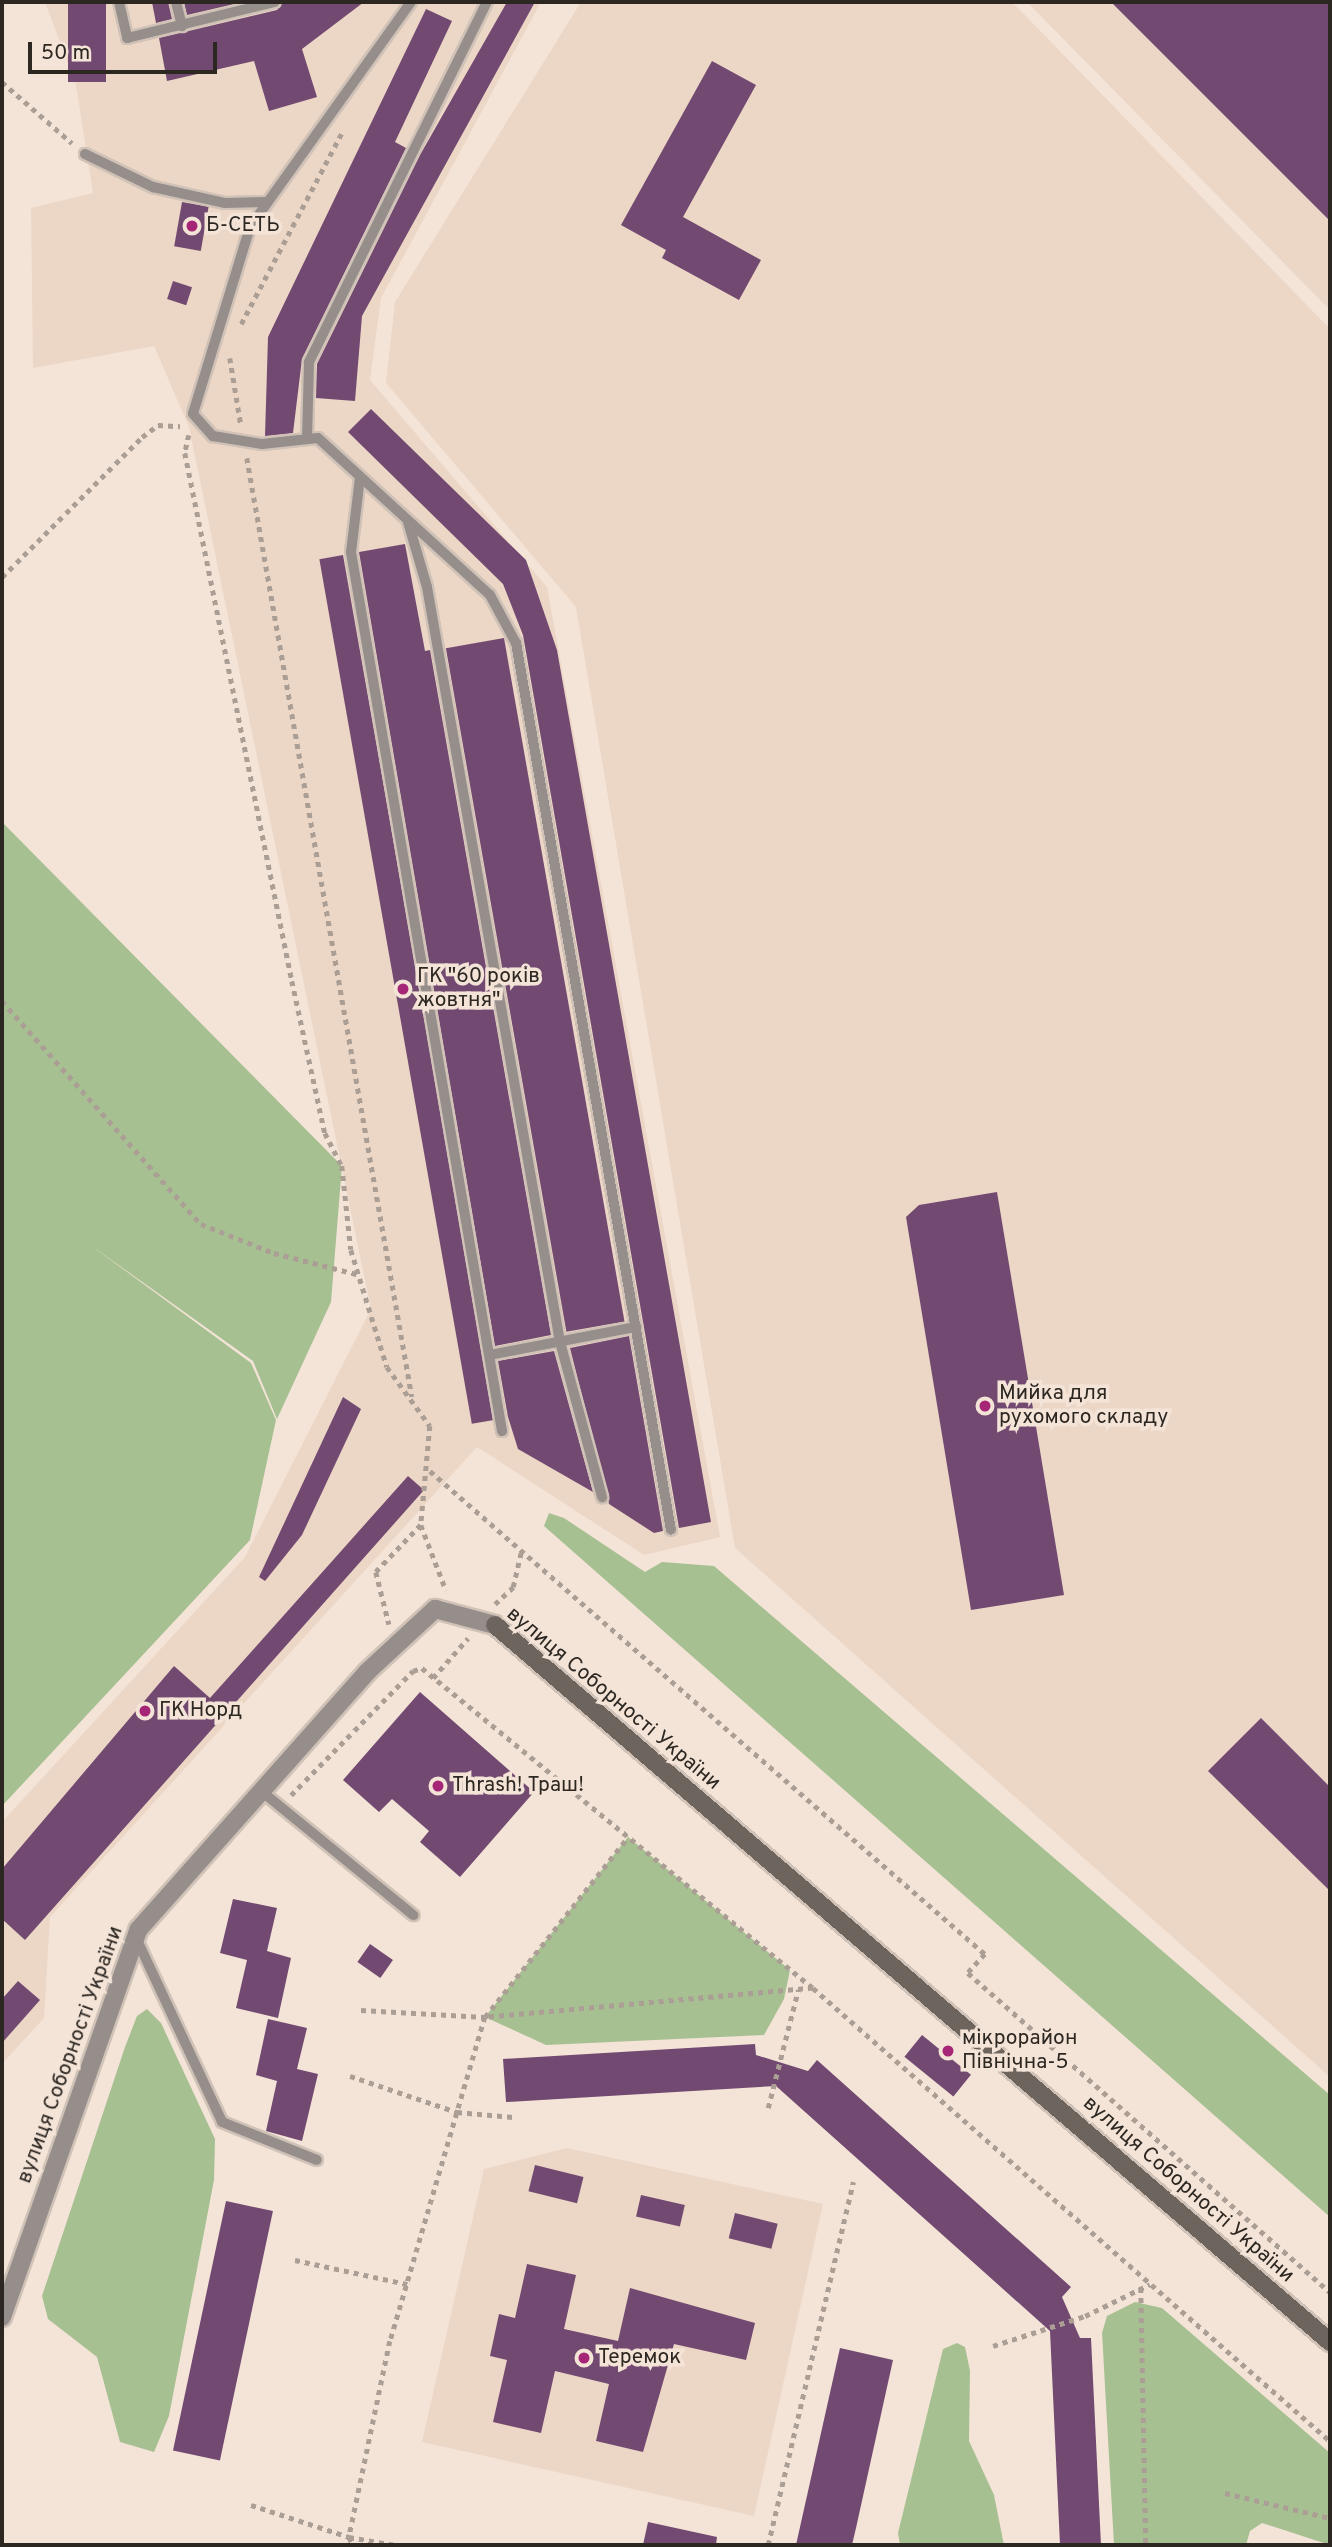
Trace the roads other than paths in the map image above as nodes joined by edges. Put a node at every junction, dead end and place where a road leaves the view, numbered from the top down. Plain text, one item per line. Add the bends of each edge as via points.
1 (119, 2) edge
2 (176, 2) edge
3 (275, 2) edge
4 (411, 2) edge
5 (487, 2) edge
6 (182, 26) junction
7 (85, 154) road end
8 (265, 202) junction
9 (307, 439) junction
10 (360, 477) junction
11 (408, 520) junction
12 (636, 1327) junction
13 (561, 1342) junction
14 (490, 1355) junction
15 (502, 1431) dead end
16 (602, 1497) dead end
17 (671, 1530) dead end
18 (260, 1790) junction
19 (413, 1915) dead end
20 (136, 1938) junction
21 (317, 2160) dead end
22 (2, 2317) edge
23 (1330, 2342) edge

1 - 6 lane via 127,38
2 - 6 lane
3 - 6 lane
4 - 8 lane
5 - 9 lane via 309,362
7 - 8 lane via 153,187 225,203
8 - 9 lane via 250,227 193,414 213,436 244,441
9 - 10 lane via 318,438
10 - 11 lane
10 - 14 lane via 351,552
11 - 12 lane via 490,595 516,643
11 - 13 lane via 427,587
12 - 13 lane
12 - 17 lane
13 - 14 lane
13 - 16 lane
14 - 15 lane
18 - 19 lane
18 - 20 street, вулиця Соборності України
18 - 23 street, вулиця Соборності України via 435,1609 495,1625
20 - 21 lane via 222,2122
20 - 22 street, вулиця Соборності України

